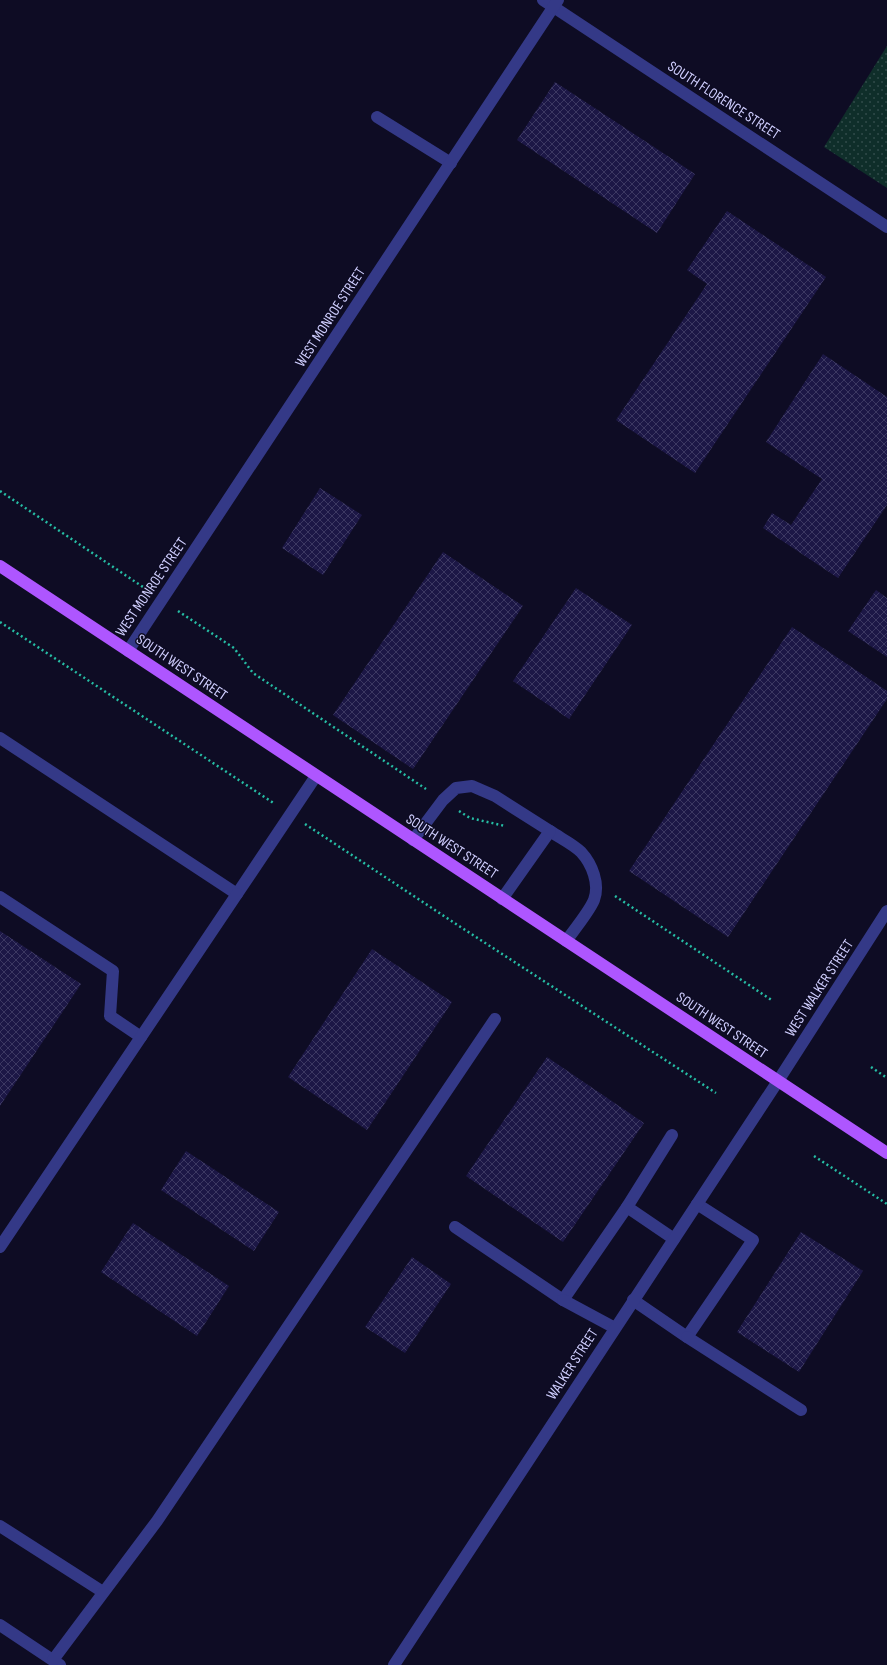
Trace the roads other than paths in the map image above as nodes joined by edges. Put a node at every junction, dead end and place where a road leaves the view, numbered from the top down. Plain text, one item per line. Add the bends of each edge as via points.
1 (543, 0) edge
2 (556, 4) edge
3 (377, 117) dead end
4 (450, 163) junction
5 (887, 227) edge
6 (0, 566) edge
7 (128, 651) junction
8 (0, 738) edge
9 (316, 776) junction
10 (550, 831) junction
11 (413, 840) junction
12 (237, 894) junction
13 (0, 897) edge
14 (502, 899) junction
15 (887, 911) edge
16 (566, 941) junction
17 (495, 1019) dead end
18 (141, 1037) junction
19 (778, 1081) junction
20 (672, 1135) dead end
21 (887, 1152) edge
22 (697, 1204) junction
23 (627, 1207) junction
24 (454, 1227) dead end
25 (674, 1239) junction
26 (0, 1247) edge
27 (563, 1300) junction
28 (633, 1300) junction
29 (615, 1328) junction
30 (687, 1337) junction
31 (801, 1410) dead end
32 (0, 1526) edge
33 (103, 1592) junction
34 (0, 1625) edge
35 (57, 1662) edge
36 (394, 1665) edge

1 - 2 street, SOUTH FLORENCE STREET
2 - 4 street, WEST MONROE STREET
2 - 5 street, SOUTH FLORENCE STREET
3 - 4 street
4 - 7 street, WEST MONROE STREET
6 - 7 main road, SOUTH WEST STREET
7 - 9 main road, SOUTH WEST STREET
8 - 12 street
9 - 11 main road, SOUTH WEST STREET
9 - 12 street
10 - 11 street via 495,796 472,786 456,788 443,800
10 - 14 street
10 - 16 street via 580,852 591,866 596,883 594,901
11 - 14 main road, SOUTH WEST STREET
12 - 18 street
13 - 18 street via 113,971 110,1016
14 - 16 main road, SOUTH WEST STREET
15 - 19 street, WEST WALKER STREET
16 - 19 main road, SOUTH WEST STREET
17 - 33 street via 156,1520
18 - 26 street
19 - 21 main road, SOUTH WEST STREET
19 - 22 street, WALKER STREET
20 - 23 street
22 - 25 street, WALKER STREET
22 - 30 street via 753,1240
23 - 25 street
23 - 27 street
24 - 27 street
25 - 28 street, WALKER STREET
27 - 29 street
28 - 29 street, WALKER STREET
28 - 30 street
29 - 36 street, WALKER STREET
30 - 31 street
32 - 33 street
33 - 35 street
34 - 35 street

